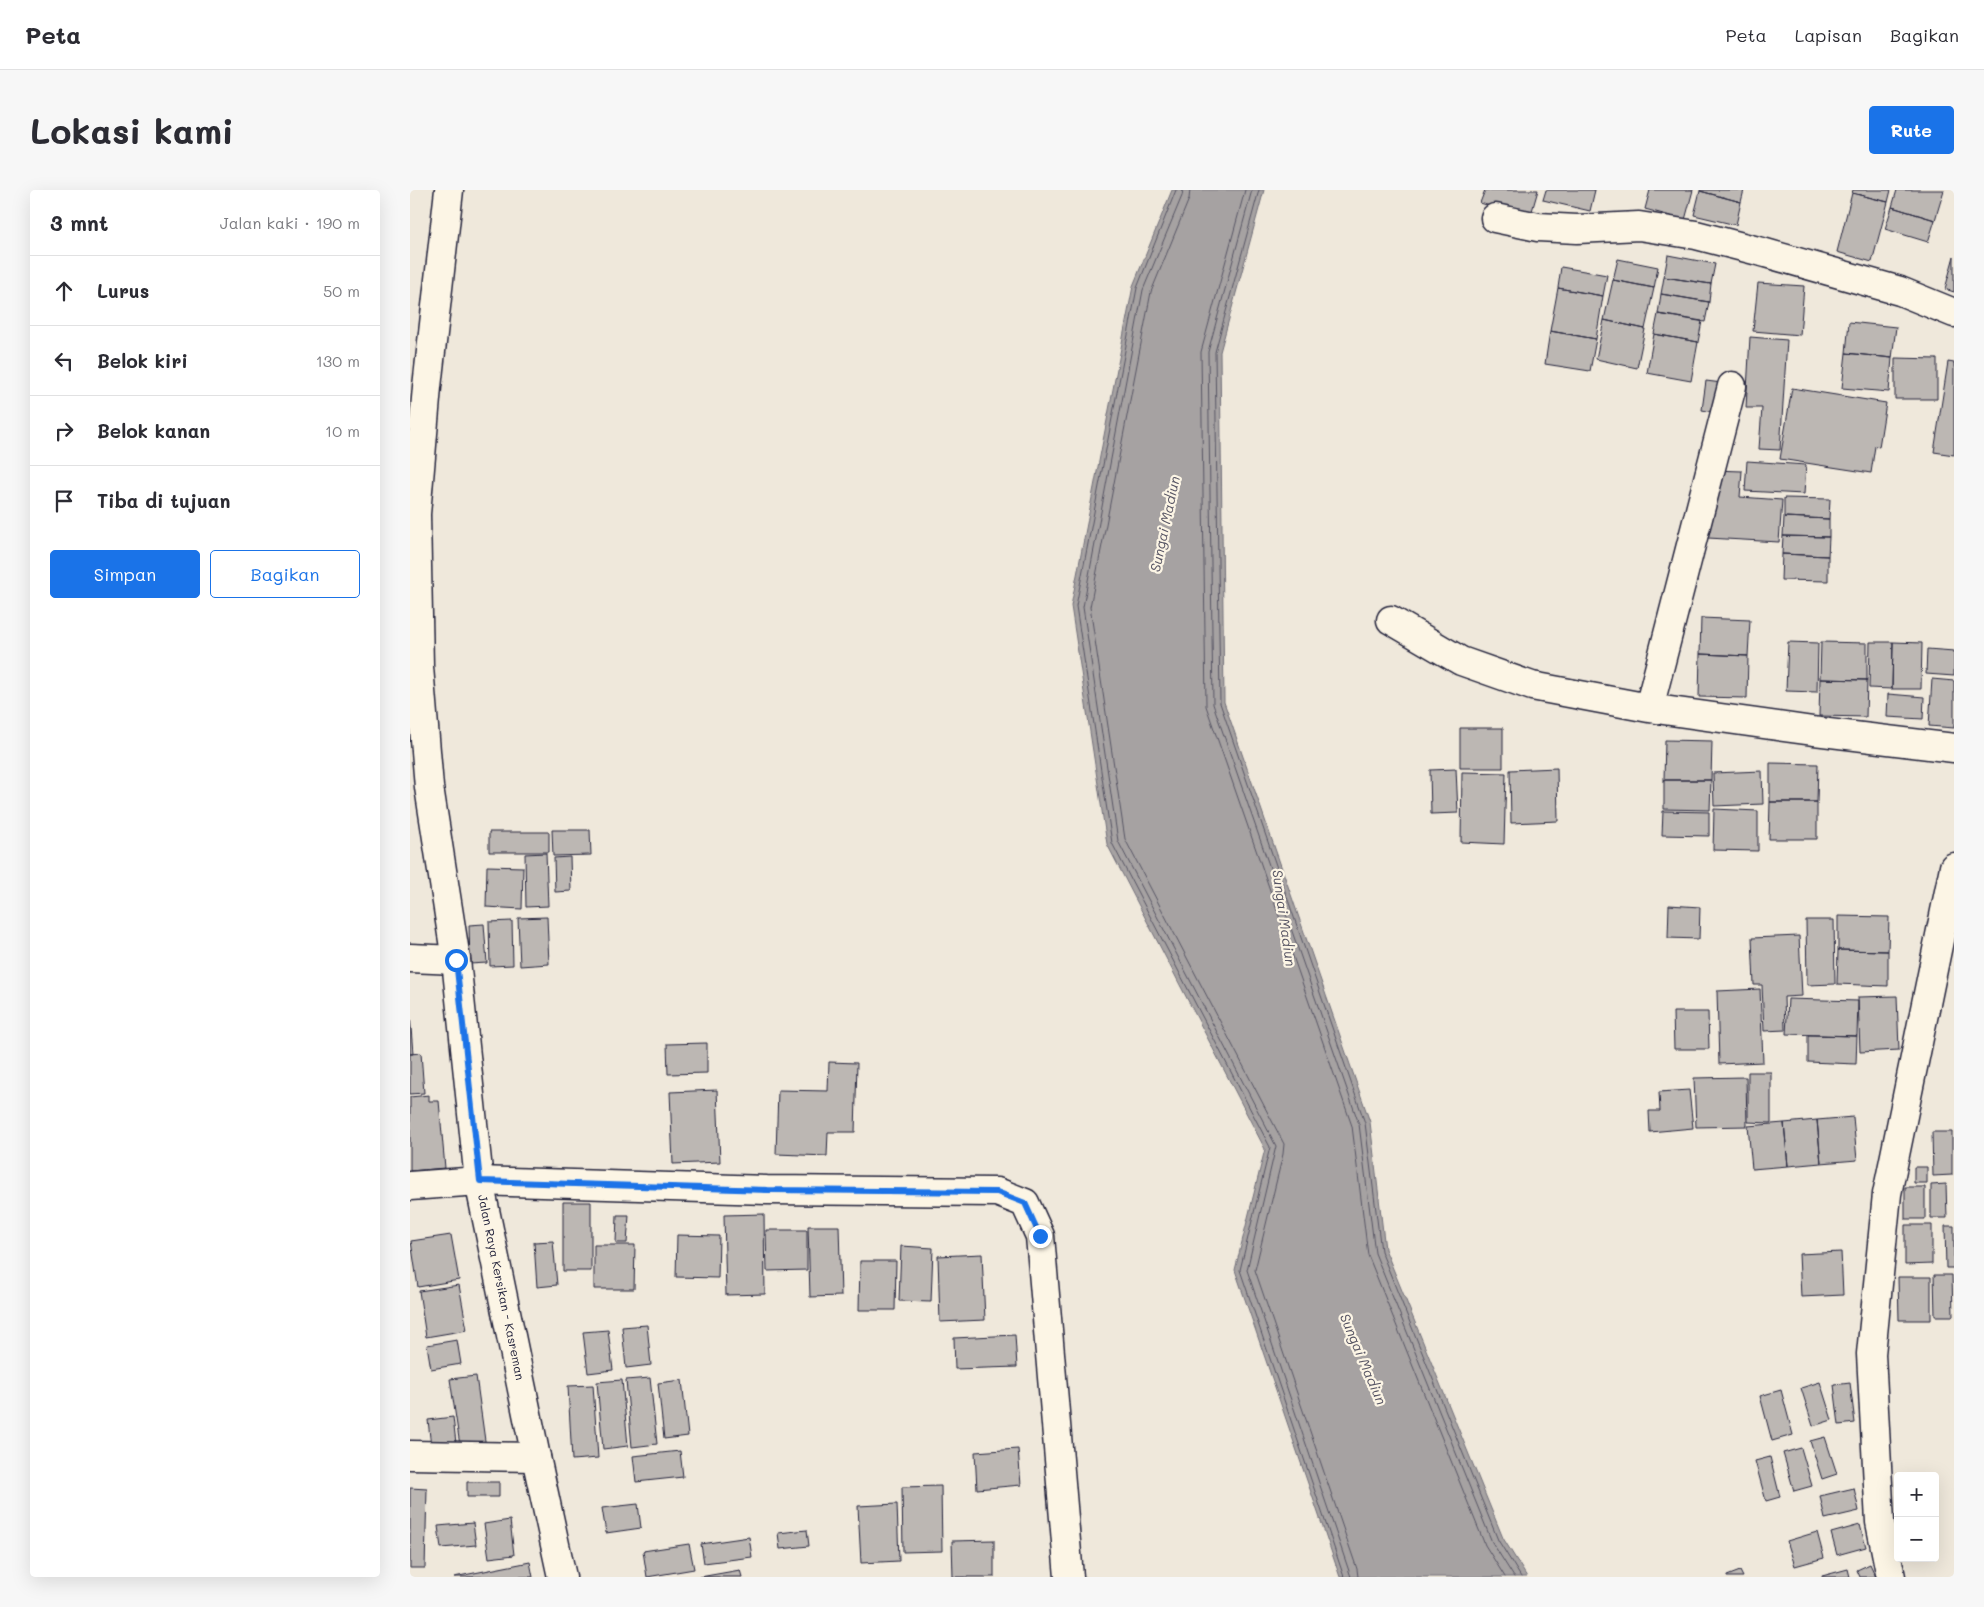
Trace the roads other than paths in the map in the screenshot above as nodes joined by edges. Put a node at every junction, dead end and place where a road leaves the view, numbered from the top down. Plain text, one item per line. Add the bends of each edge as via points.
1 (449, 190) edge
2 (1495, 218) dead end
3 (1954, 313) edge
4 (1732, 386) dead end
5 (1390, 620) dead end
6 (415, 667) edge
7 (1649, 708) junction
8 (1954, 748) edge
9 (1954, 867) edge
10 (410, 958) edge
11 (456, 960) junction
12 (480, 1181) junction
13 (410, 1186) edge
14 (410, 1455) edge
15 (536, 1457) junction
16 (562, 1577) edge
17 (1069, 1577) edge
18 (1890, 1577) edge

1 - 6 street, Jalan Raya Kersikan - Kasreman via 416,514
2 - 3 street via 1538,227 1639,226 1696,235 1900,291
4 - 7 street
5 - 7 street via 1462,661 1532,686
6 - 11 street, Jalan Raya Kersikan - Kasreman
7 - 8 street
9 - 18 street via 1886,1194 1871,1354 1880,1522
10 - 11 street
11 - 12 street, Jalan Raya Kersikan - Kasreman
12 - 13 street
12 - 15 street, Jalan Raya Kersikan - Kasreman
12 - 17 street via 768,1190 997,1192 1025,1203 1040,1236
14 - 15 street
15 - 16 street, Jalan Raya Kersikan - Kasreman

